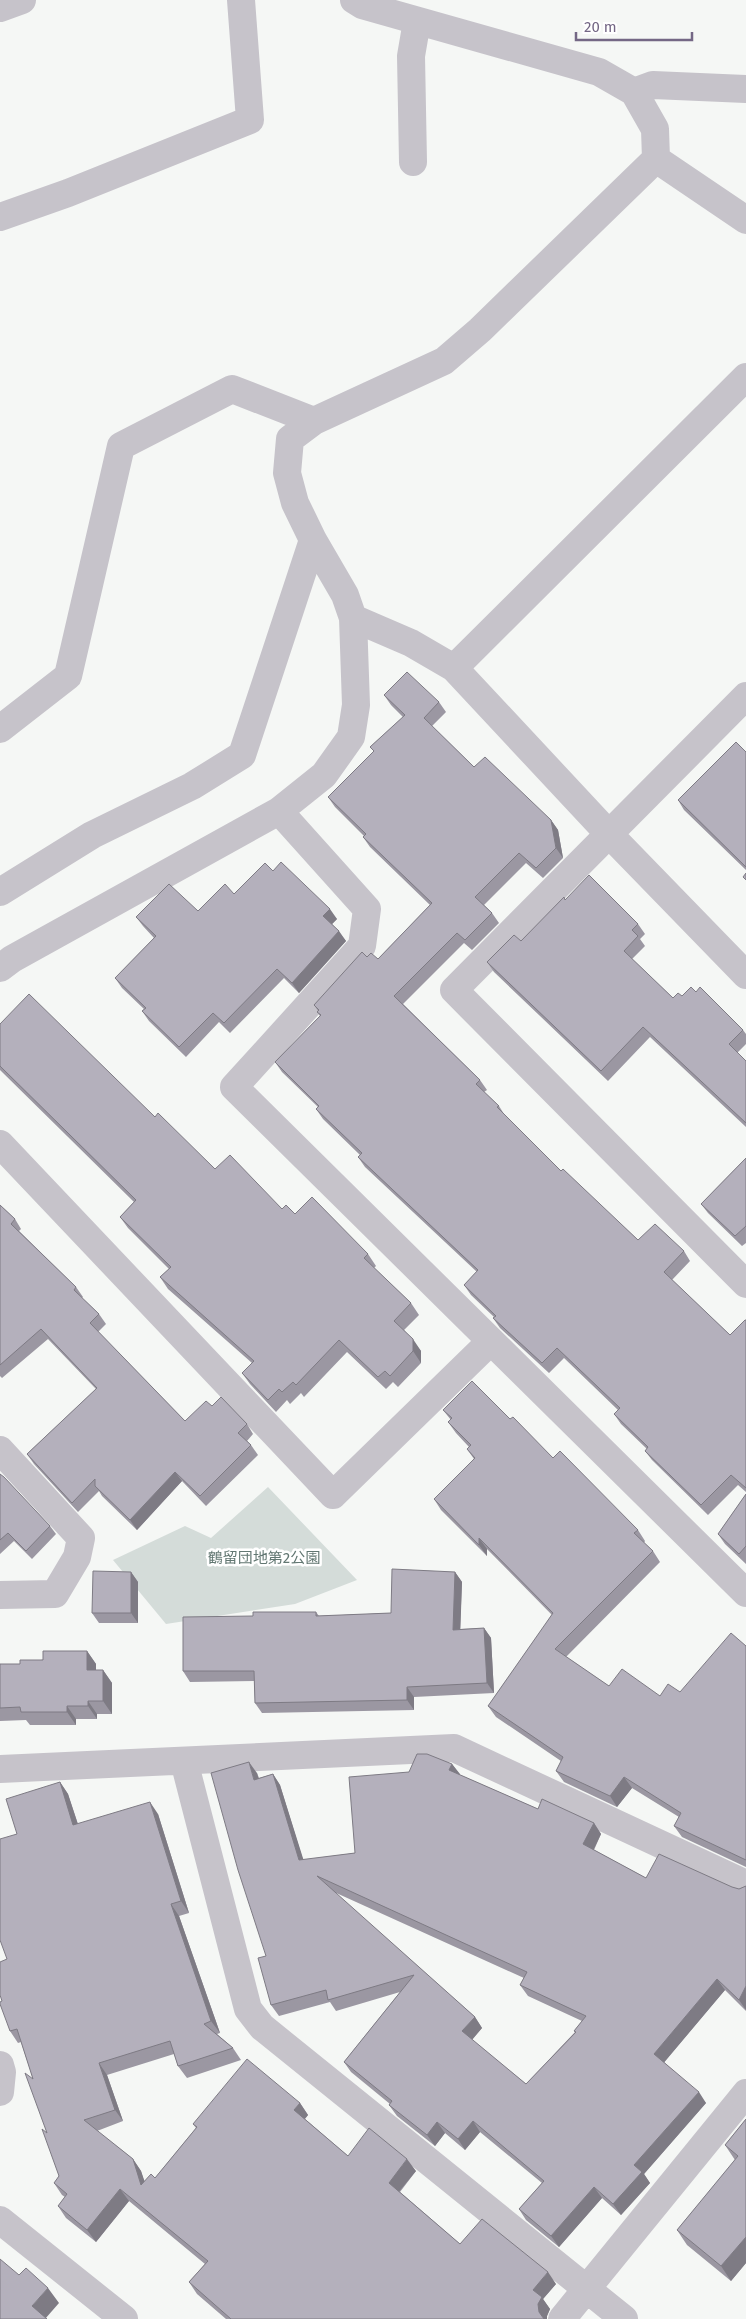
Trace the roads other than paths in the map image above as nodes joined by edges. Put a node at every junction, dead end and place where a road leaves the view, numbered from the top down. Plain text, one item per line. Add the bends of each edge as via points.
1 (22, 0) edge
2 (241, 0) edge
3 (354, 0) edge
4 (0, 8) edge
5 (417, 21) junction
6 (746, 89) edge
7 (634, 92) junction
8 (656, 159) junction
9 (413, 162) dead end
10 (0, 217) edge
11 (746, 220) edge
12 (746, 377) edge
13 (314, 421) junction
14 (313, 540) junction
15 (353, 618) junction
16 (454, 668) junction
17 (746, 696) edge
18 (0, 729) edge
19 (279, 811) junction
20 (608, 833) junction
21 (0, 892) edge
22 (0, 968) edge
23 (746, 975) edge
24 (4, 1158) edge
25 (746, 1284) edge
26 (491, 1341) junction
27 (0, 1450) edge
28 (746, 1594) edge
29 (0, 1595) edge
30 (184, 1761) junction
31 (0, 1769) edge
32 (746, 1884) edge
33 (0, 2065) edge
34 (0, 2092) edge
35 (746, 2093) edge
36 (0, 2220) edge
37 (586, 2289) junction
38 (124, 2319) edge
39 (562, 2319) edge
40 (624, 2319) edge

1 - 4 street
2 - 10 street via 250,120
3 - 5 street
5 - 7 street via 599,72
5 - 9 street via 411,56
6 - 7 street via 654,85
7 - 8 street via 655,129
8 - 11 street
8 - 13 street via 444,361
12 - 16 street
13 - 14 street via 290,440 287,473 294,503
13 - 18 street via 232,389 121,446 68,676
14 - 15 street via 345,595
14 - 21 street via 242,755 192,786 92,835
15 - 16 street via 410,643
15 - 19 street via 356,704 351,737 324,776
16 - 20 street
17 - 20 street
19 - 22 street
19 - 26 street via 368,909 362,946 234,1087
20 - 23 street
20 - 25 street via 454,990
24 - 26 street via 333,1495
26 - 28 street
27 - 29 street via 81,1538 77,1557 56,1594
30 - 31 street
30 - 32 street via 454,1748
30 - 37 street via 248,2009 262,2027
33 - 34 street
35 - 37 street
36 - 38 street
37 - 39 street
37 - 40 street

